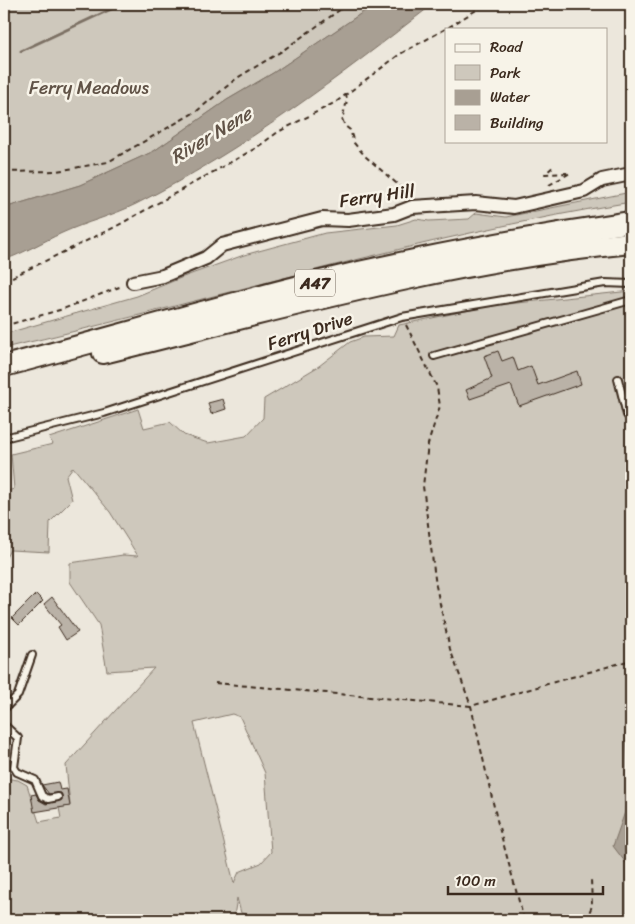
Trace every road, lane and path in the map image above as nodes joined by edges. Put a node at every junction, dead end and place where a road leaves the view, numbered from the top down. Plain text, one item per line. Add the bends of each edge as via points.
1 (348, 4) edge
2 (486, 4) edge
3 (448, 28) edge
4 (445, 30) edge
5 (346, 92) junction
6 (555, 165) dead end
7 (4, 172) edge
8 (631, 174) edge
9 (549, 185) dead end
10 (404, 190) dead end
11 (631, 212) edge
12 (631, 222) edge
13 (631, 243) edge
14 (433, 256) junction
15 (631, 257) edge
16 (427, 275) junction
17 (4, 280) edge
18 (133, 282) joint
19 (631, 284) edge
20 (631, 300) edge
21 (402, 317) junction
22 (4, 326) edge
23 (434, 356) dead end
24 (4, 366) edge
25 (4, 378) edge
26 (618, 378) dead end
27 (631, 419) edge
28 (4, 438) edge
29 (32, 655) dead end
30 (631, 660) edge
31 (215, 683) dead end
32 (471, 706) junction
33 (4, 709) edge
34 (4, 725) edge
35 (58, 797) dead end
36 (591, 880) dead end
37 (524, 920) edge
38 (586, 920) edge

1 - 7 path via 237,78 197,111 108,162 57,171
2 - 3 path
4 - 5 path via 400,54
5 - 10 path via 342,119 354,143
5 - 17 path via 336,102 115,227
6 - 9 path via 545,174 570,173
8 - 18 street, Ferry Hill via 602,180 584,191 514,207 476,204 412,208 394,214 348,220 322,219 222,245 198,262 163,276
11 - 14 highway, A47 via 549,225
12 - 14 highway, A47
13 - 16 highway, A47 via 535,255
14 - 24 highway, A47 via 301,286
15 - 16 highway, A47
16 - 25 highway, A47
18 - 22 path via 63,309
19 - 21 lane, Ferry Drive via 606,283
20 - 23 lane
21 - 28 lane, Ferry Drive via 104,413
21 - 32 path via 437,387 440,406 428,444 423,486 428,538 450,649
26 - 27 lane via 627,415
29 - 33 lane via 18,695
30 - 32 path
31 - 32 path
32 - 37 path
34 - 35 lane via 18,738 14,767 17,772 35,780 42,796 48,799
36 - 38 path via 592,906

